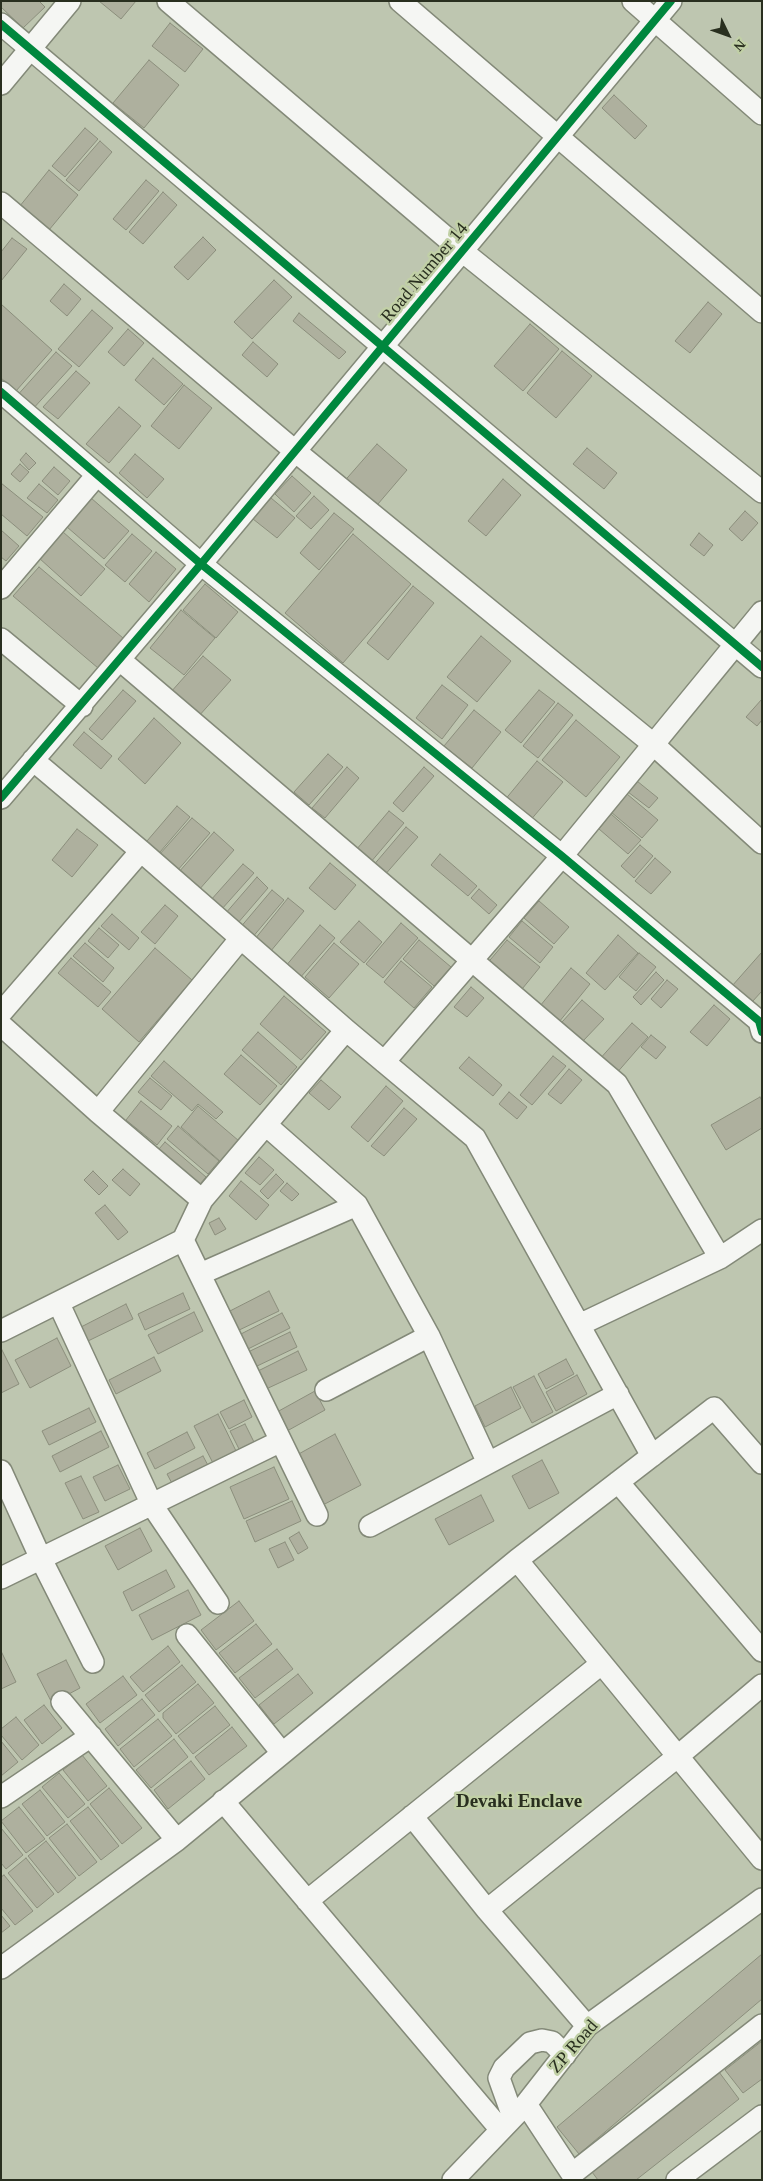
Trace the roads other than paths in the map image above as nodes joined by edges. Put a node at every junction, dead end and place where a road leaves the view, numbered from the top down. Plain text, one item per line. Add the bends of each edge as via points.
1 (70, 1) edge
2 (168, 1) edge
3 (400, 1) edge
4 (633, 1) edge
5 (671, 1) edge
6 (655, 20) junction
7 (1, 24) edge
8 (32, 49) junction
9 (1, 84) edge
10 (762, 114) edge
11 (558, 136) junction
12 (1, 203) edge
13 (462, 251) junction
14 (762, 312) edge
15 (383, 346) junction
16 (1, 392) edge
17 (295, 451) junction
18 (97, 475) junction
19 (762, 492) edge
20 (201, 564) junction
21 (1, 588) edge
22 (762, 612) edge
23 (1, 639) edge
24 (736, 644) junction
25 (120, 660) junction
26 (762, 667) edge
27 (82, 706) junction
28 (653, 744) junction
29 (33, 760) junction
30 (1, 798) edge
31 (762, 843) edge
32 (141, 851) junction
33 (562, 856) junction
34 (241, 938) junction
35 (472, 962) junction
36 (1, 1013) edge
37 (1, 1026) edge
38 (346, 1030) junction
39 (762, 1032) edge
40 (384, 1062) junction
41 (98, 1112) junction
42 (266, 1125) junction
43 (202, 1200) junction
44 (357, 1205) junction
45 (762, 1230) edge
46 (183, 1240) junction
47 (720, 1258) junction
48 (200, 1274) junction
49 (59, 1304) junction
50 (579, 1325) junction
51 (1, 1331) edge
52 (429, 1336) junction
53 (326, 1390) dead end
54 (618, 1394) junction
55 (282, 1441) junction
56 (652, 1456) junction
57 (488, 1463) junction
58 (762, 1463) edge
59 (1, 1471) edge
60 (618, 1482) junction
61 (152, 1505) junction
62 (317, 1515) dead end
63 (370, 1526) dead end
64 (41, 1559) junction
65 (517, 1560) junction
66 (1, 1578) edge
67 (218, 1604) dead end
68 (187, 1635) dead end
69 (762, 1651) edge
70 (93, 1662) dead end
71 (601, 1664) junction
72 (762, 1685) edge
73 (62, 1702) dead end
74 (90, 1736) junction
75 (282, 1753) junction
76 (677, 1757) junction
77 (1, 1797) edge
78 (223, 1801) junction
79 (412, 1816) junction
80 (177, 1840) junction
81 (762, 1859) edge
82 (762, 1899) edge
83 (307, 1901) junction
84 (487, 1910) junction
85 (1, 1968) edge
86 (587, 2026) junction
87 (762, 2026) edge
88 (565, 2055) junction
89 (762, 2116) edge
90 (513, 2117) junction
91 (574, 2177) edge
92 (453, 2180) edge
93 (677, 2180) edge

1 - 8 street
2 - 13 street
3 - 11 street
4 - 6 street
5 - 6 street, Road Number 14
6 - 10 street
6 - 11 street, Road Number 14
7 - 8 street
8 - 9 street
8 - 15 street
11 - 13 street, Road Number 14
11 - 14 street
12 - 17 street
13 - 15 street, Road Number 14
13 - 19 street
15 - 17 street, Road Number 14
15 - 24 street
16 - 18 street
17 - 20 street, Road Number 14
17 - 28 street
18 - 20 street
18 - 21 street
20 - 25 street, Road Number 14
20 - 33 street
22 - 24 street
23 - 27 street
24 - 26 street
24 - 28 street
25 - 27 street, Road Number 14
25 - 35 street
27 - 29 street, Road Number 14
28 - 31 street
28 - 33 street
29 - 30 street, Road Number 14
29 - 32 street
32 - 34 street
32 - 36 street
33 - 35 street
33 - 39 street via 759,1021
34 - 38 street
34 - 41 street
35 - 40 street
35 - 47 street via 617,1084
37 - 41 street
38 - 40 street
38 - 42 street
40 - 50 street via 475,1138
41 - 43 street
42 - 43 street
42 - 44 street
43 - 46 street
44 - 48 street
44 - 52 street
45 - 47 street
46 - 48 street
46 - 49 street
47 - 50 street
48 - 55 street
49 - 51 street
49 - 61 street
50 - 54 street
52 - 53 street
52 - 57 street
54 - 56 street
54 - 57 street
55 - 61 street
55 - 62 street
56 - 58 street via 714,1408
56 - 60 street
57 - 63 street
59 - 64 street
60 - 65 street
60 - 69 street
61 - 64 street
61 - 67 street
64 - 66 street
64 - 70 street
65 - 71 street
65 - 75 street
68 - 75 street
71 - 76 street
71 - 79 street
72 - 76 street
73 - 74 street
74 - 77 street
74 - 80 street
75 - 78 street
76 - 81 street
76 - 84 street
78 - 80 street
78 - 83 street
79 - 83 street
79 - 84 street
80 - 85 street
82 - 86 street, ZP Road
83 - 90 street
84 - 86 street
86 - 88 street, ZP Road
87 - 91 street
88 - 90 street, ZP Road
88 - 90 street via 552,2042 542,2040 530,2043 504,2068 499,2078
89 - 93 street
90 - 91 street
90 - 92 street, ZP Road

